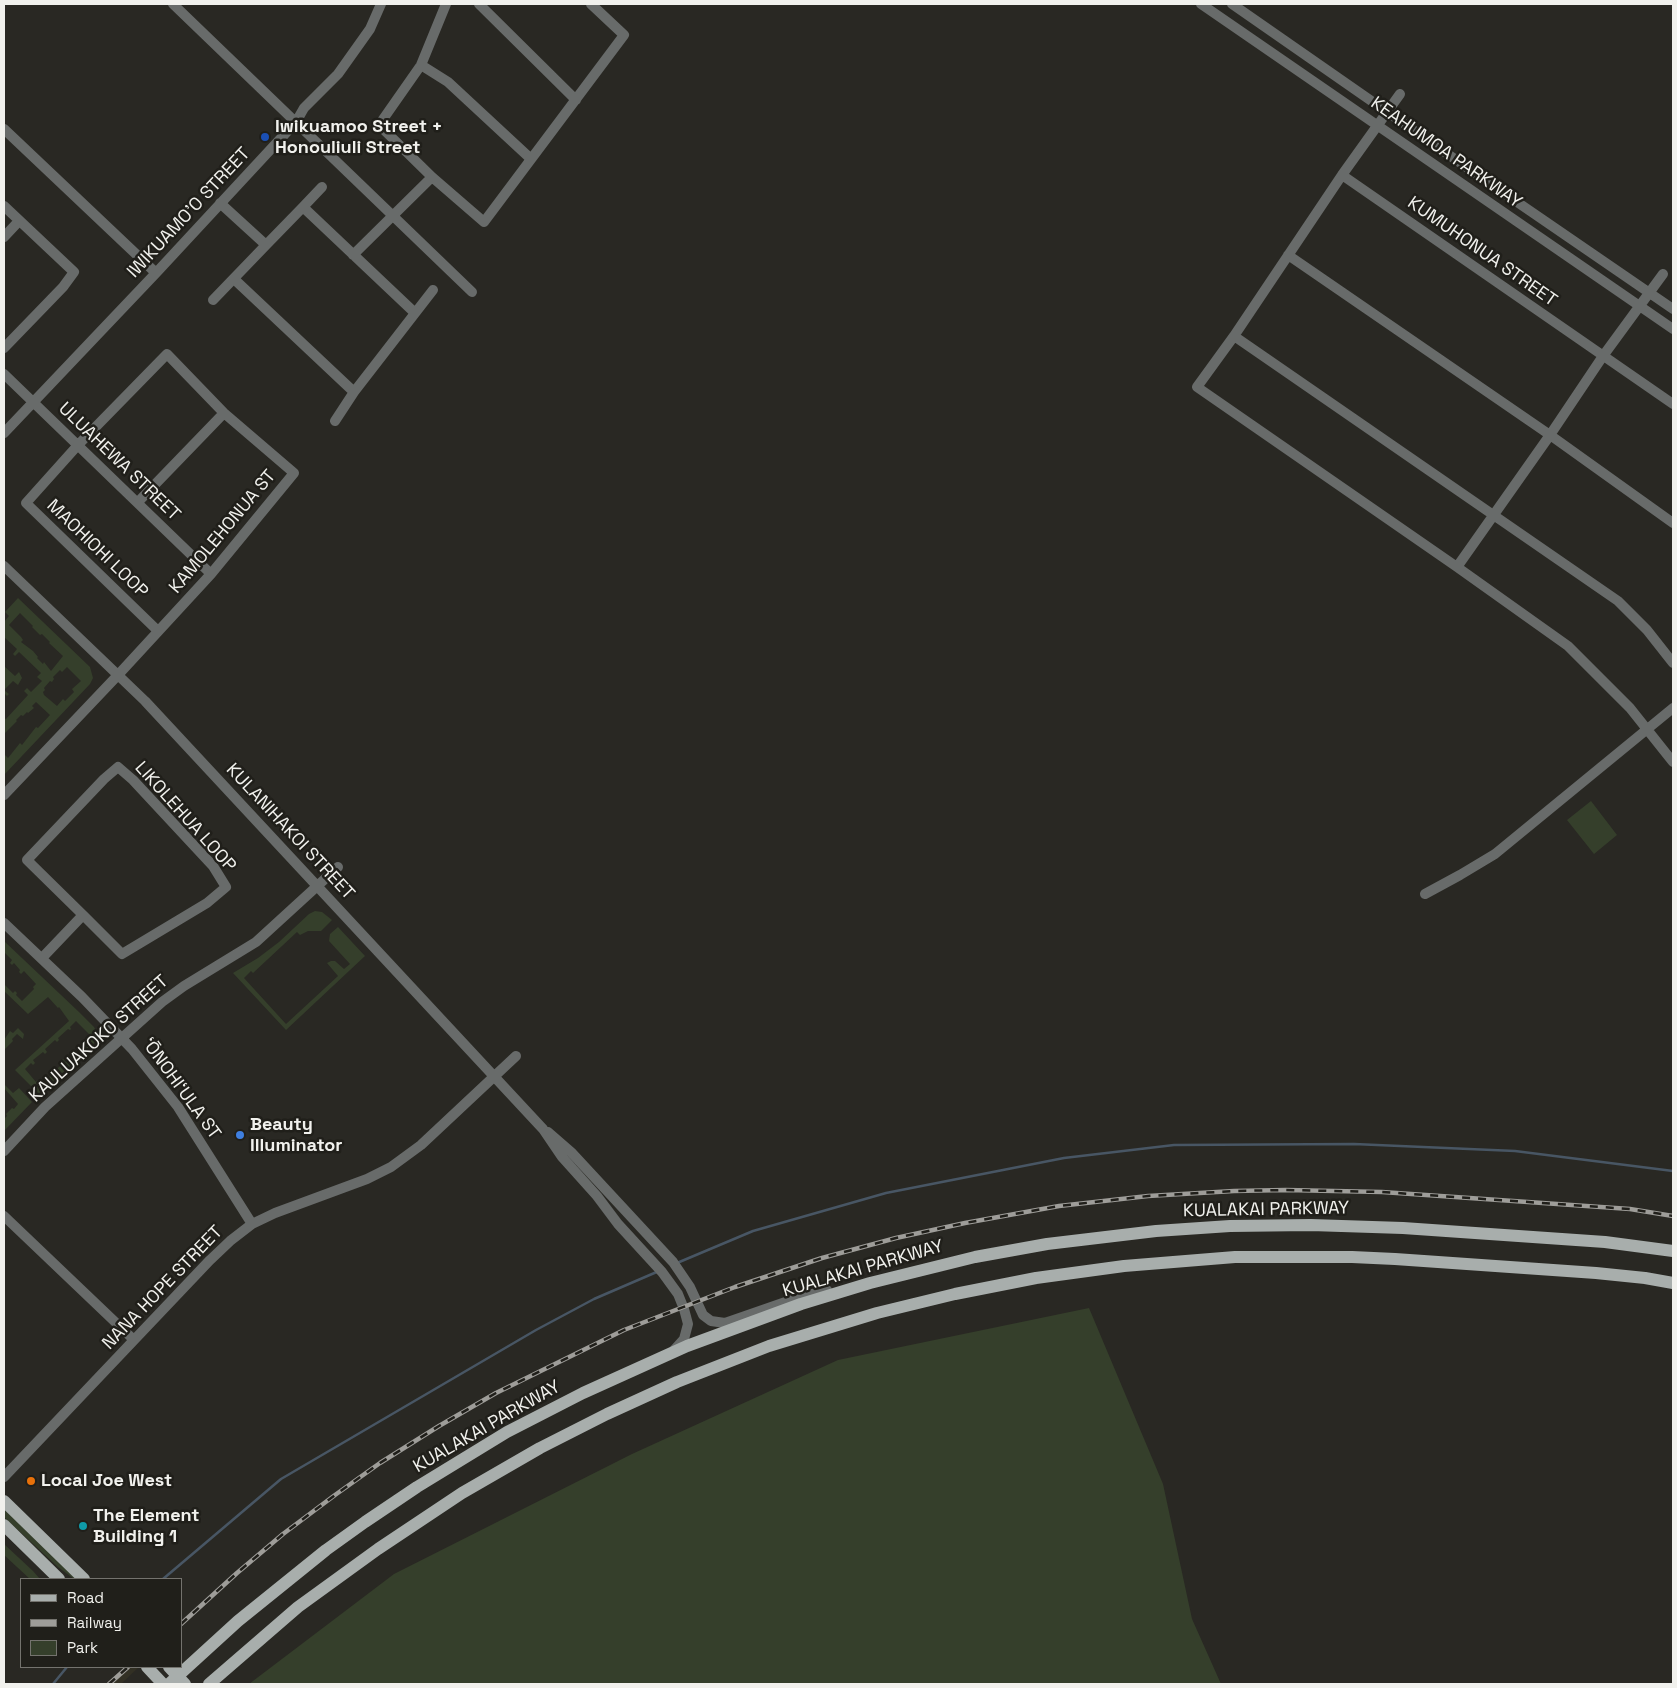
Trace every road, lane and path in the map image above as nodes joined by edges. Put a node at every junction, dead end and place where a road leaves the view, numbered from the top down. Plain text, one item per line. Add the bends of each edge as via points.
1 (173, 4) edge
2 (381, 4) edge
3 (446, 4) edge
4 (479, 4) edge
5 (591, 4) edge
6 (1201, 4) edge
7 (1232, 4) edge
8 (420, 65) junction
9 (1400, 94) dead end
10 (576, 100) junction
11 (1386, 112) junction
12 (296, 122) junction
13 (1377, 125) junction
14 (4, 128) edge
15 (530, 159) junction
16 (1342, 175) junction
17 (432, 177) junction
18 (322, 187) dead end
19 (220, 203) junction
20 (4, 206) edge
21 (303, 207) junction
22 (393, 215) junction
23 (19, 221) junction
24 (4, 237) edge
25 (266, 245) junction
26 (353, 255) junction
27 (1288, 255) junction
28 (156, 273) junction
29 (1663, 274) dead end
30 (234, 279) junction
31 (433, 290) dead end
32 (472, 292) dead end
33 (1649, 293) junction
34 (213, 300) dead end
35 (1641, 306) junction
36 (1673, 309) edge
37 (415, 314) junction
38 (1673, 329) edge
39 (1234, 336) junction
40 (4, 348) edge
41 (1603, 356) junction
42 (4, 374) edge
43 (354, 392) junction
44 (32, 402) junction
45 (1673, 404) edge
46 (224, 413) junction
47 (335, 421) dead end
48 (4, 433) edge
49 (1550, 435) junction
50 (78, 445) junction
51 (138, 502) junction
52 (1494, 516) junction
53 (1673, 523) edge
54 (4, 566) edge
55 (1457, 567) junction
56 (211, 574) junction
57 (158, 631) junction
58 (1673, 663) edge
59 (118, 675) junction
60 (1673, 708) edge
61 (1647, 729) junction
62 (1673, 762) edge
63 (6, 793) edge
64 (338, 867) dead end
65 (318, 886) junction
66 (1425, 894) dead end
67 (83, 914) junction
68 (6, 924) edge
69 (42, 958) junction
70 (122, 1037) junction
71 (516, 1056) dead end
72 (494, 1076) junction
73 (544, 1129) junction
74 (4, 1150) edge
75 (4, 1216) edge
76 (252, 1224) junction
77 (1673, 1251) edge
78 (1673, 1281) edge
79 (876, 1282) junction
80 (134, 1340) junction
81 (664, 1355) junction
82 (4, 1477) edge
83 (4, 1501) edge
84 (4, 1525) edge
85 (58, 1578) edge
86 (83, 1578) edge
87 (148, 1668) edge
88 (175, 1678) edge
89 (163, 1684) edge
90 (209, 1684) edge

1 - 12 street
2 - 12 street, IWIKUAMO'O STREET via 370,29 338,74 304,108
3 - 8 street
4 - 10 street
5 - 10 street via 624,35
6 - 13 street, KEAHUMOA PARKWAY
7 - 11 street, KEAHUMOA PARKWAY
8 - 15 street via 448,82
8 - 17 street via 379,125
9 - 11 street
10 - 15 street
11 - 13 street
11 - 33 street, KEAHUMOA PARKWAY
12 - 19 street, IWIKUAMO'O STREET
12 - 22 street
13 - 16 street
13 - 35 street, KEAHUMOA PARKWAY
14 - 28 street
15 - 17 street via 484,222
16 - 27 street
16 - 41 street, KUMUHONUA STREET
17 - 22 street
18 - 21 street
19 - 25 street
19 - 28 street, IWIKUAMO'O STREET
20 - 23 street
21 - 25 street
21 - 26 street
22 - 26 street
22 - 32 street
23 - 24 street
23 - 40 street via 74,272
25 - 30 street
26 - 37 street
27 - 39 street
27 - 49 street
28 - 44 street, IWIKUAMO'O STREET
29 - 33 street
30 - 34 street
30 - 43 street
31 - 37 street
33 - 35 street
33 - 36 street, KEAHUMOA PARKWAY
35 - 38 street, KEAHUMOA PARKWAY
35 - 41 street
37 - 43 street
39 - 52 street
39 - 55 street via 1197,387
41 - 45 street, KUMUHONUA STREET
41 - 49 street
42 - 44 street, ULUAHEWA STREET
43 - 47 street
44 - 48 street, IWIKUAMO'O STREET
44 - 50 street, ULUAHEWA STREET
46 - 50 street, KAMOLEHONUA ST via 167,354
46 - 51 street
46 - 56 street, KAMOLEHONUA ST via 294,473
49 - 52 street
49 - 53 street
50 - 51 street, ULUAHEWA STREET
50 - 57 street, MAOHIOHI LOOP via 26,503
51 - 56 street, ULUAHEWA STREET
52 - 55 street
52 - 58 street via 1618,601
54 - 59 street, KULANIHAKOI STREET
55 - 61 street via 1568,646
56 - 57 street, KAMOLEHONUA ST
57 - 59 street, KAMOLEHONUA ST
59 - 63 street, KAMOLEHONUA ST
59 - 65 street, KULANIHAKOI STREET
60 - 61 street
61 - 62 street
61 - 66 street via 1495,854
64 - 65 street, KAULUAKOKO STREET
65 - 70 street, KAULUAKOKO STREET via 256,942 169,996
65 - 72 street, KULANIHAKOI STREET
67 - 67 street, LIKOLEHUA LOOP via 122,954 207,903 226,887 213,866 118,767 27,860
67 - 69 street
68 - 69 street, ‘ŌNOHI‘ULA ST
69 - 70 street, ‘ŌNOHI‘ULA ST
70 - 74 street, KAULUAKOKO STREET via 45,1107
70 - 76 street, ‘ŌNOHI‘ULA ST via 178,1107
71 - 72 street, NANA HOPE STREET
72 - 73 street, KULANIHAKOI STREET
72 - 76 street, NANA HOPE STREET via 421,1145 391,1167
73 - 79 street, KULANIHAKOI STREET via 571,1152 678,1268 706,1317 714,1322 725,1323 803,1296
73 - 81 street, KULANIHAKOI STREET via 562,1157 667,1278 684,1309 688,1324 686,1336 678,1347
75 - 80 street
76 - 80 street, NANA HOPE STREET via 221,1249
77 - 79 main road, KUALAKAI PARKWAY via 1605,1242 1403,1228 1310,1224 1230,1226 1046,1244 975,1257
78 - 90 main road via 1377,1258 1235,1257 1124,1266 1036,1278 862,1317 769,1346 677,1382 540,1448 462,1493 378,1549 298,1607
79 - 81 main road, KUALAKAI PARKWAY via 801,1304
80 - 82 street, NANA HOPE STREET
81 - 88 main road, KUALAKAI PARKWAY via 506,1432 364,1522 268,1596
83 - 86 main road
84 - 85 main road
87 - 89 main road

